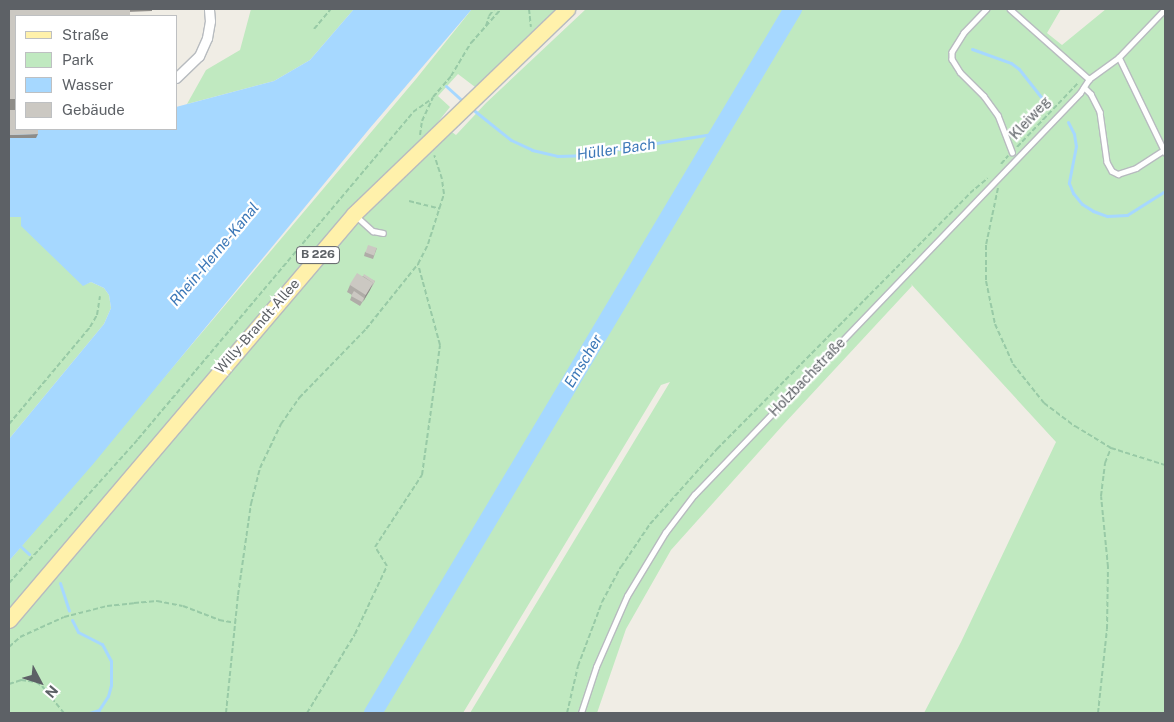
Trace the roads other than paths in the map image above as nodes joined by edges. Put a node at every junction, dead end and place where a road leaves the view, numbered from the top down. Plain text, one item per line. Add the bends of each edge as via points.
1 (209, 9) edge
2 (567, 9) edge
3 (987, 9) edge
4 (1010, 9) edge
5 (1165, 9) edge
6 (1119, 57) junction
7 (178, 76) edge
8 (1089, 79) junction
9 (1084, 87) junction
10 (1165, 151) edge
11 (1012, 152) road end
12 (354, 214) junction
13 (382, 233) dead end
14 (9, 620) edge
15 (581, 713) edge

1 - 7 street via 207,38 199,56
2 - 12 main road, Willy-Brandt-Allee / B 226
3 - 11 lane via 964,33 952,52 952,59 998,115
4 - 8 lane
5 - 6 lane, Holzbachstraße
6 - 8 lane, Holzbachstraße
6 - 10 lane
8 - 9 lane, Holzbachstraße
9 - 10 lane via 1100,112 1107,162 1112,171 1118,174 1136,168
9 - 15 lane, Holzbachstraße via 723,463 679,514 627,596 596,667
12 - 13 lane via 373,230
12 - 14 main road, Willy-Brandt-Allee / B 226

